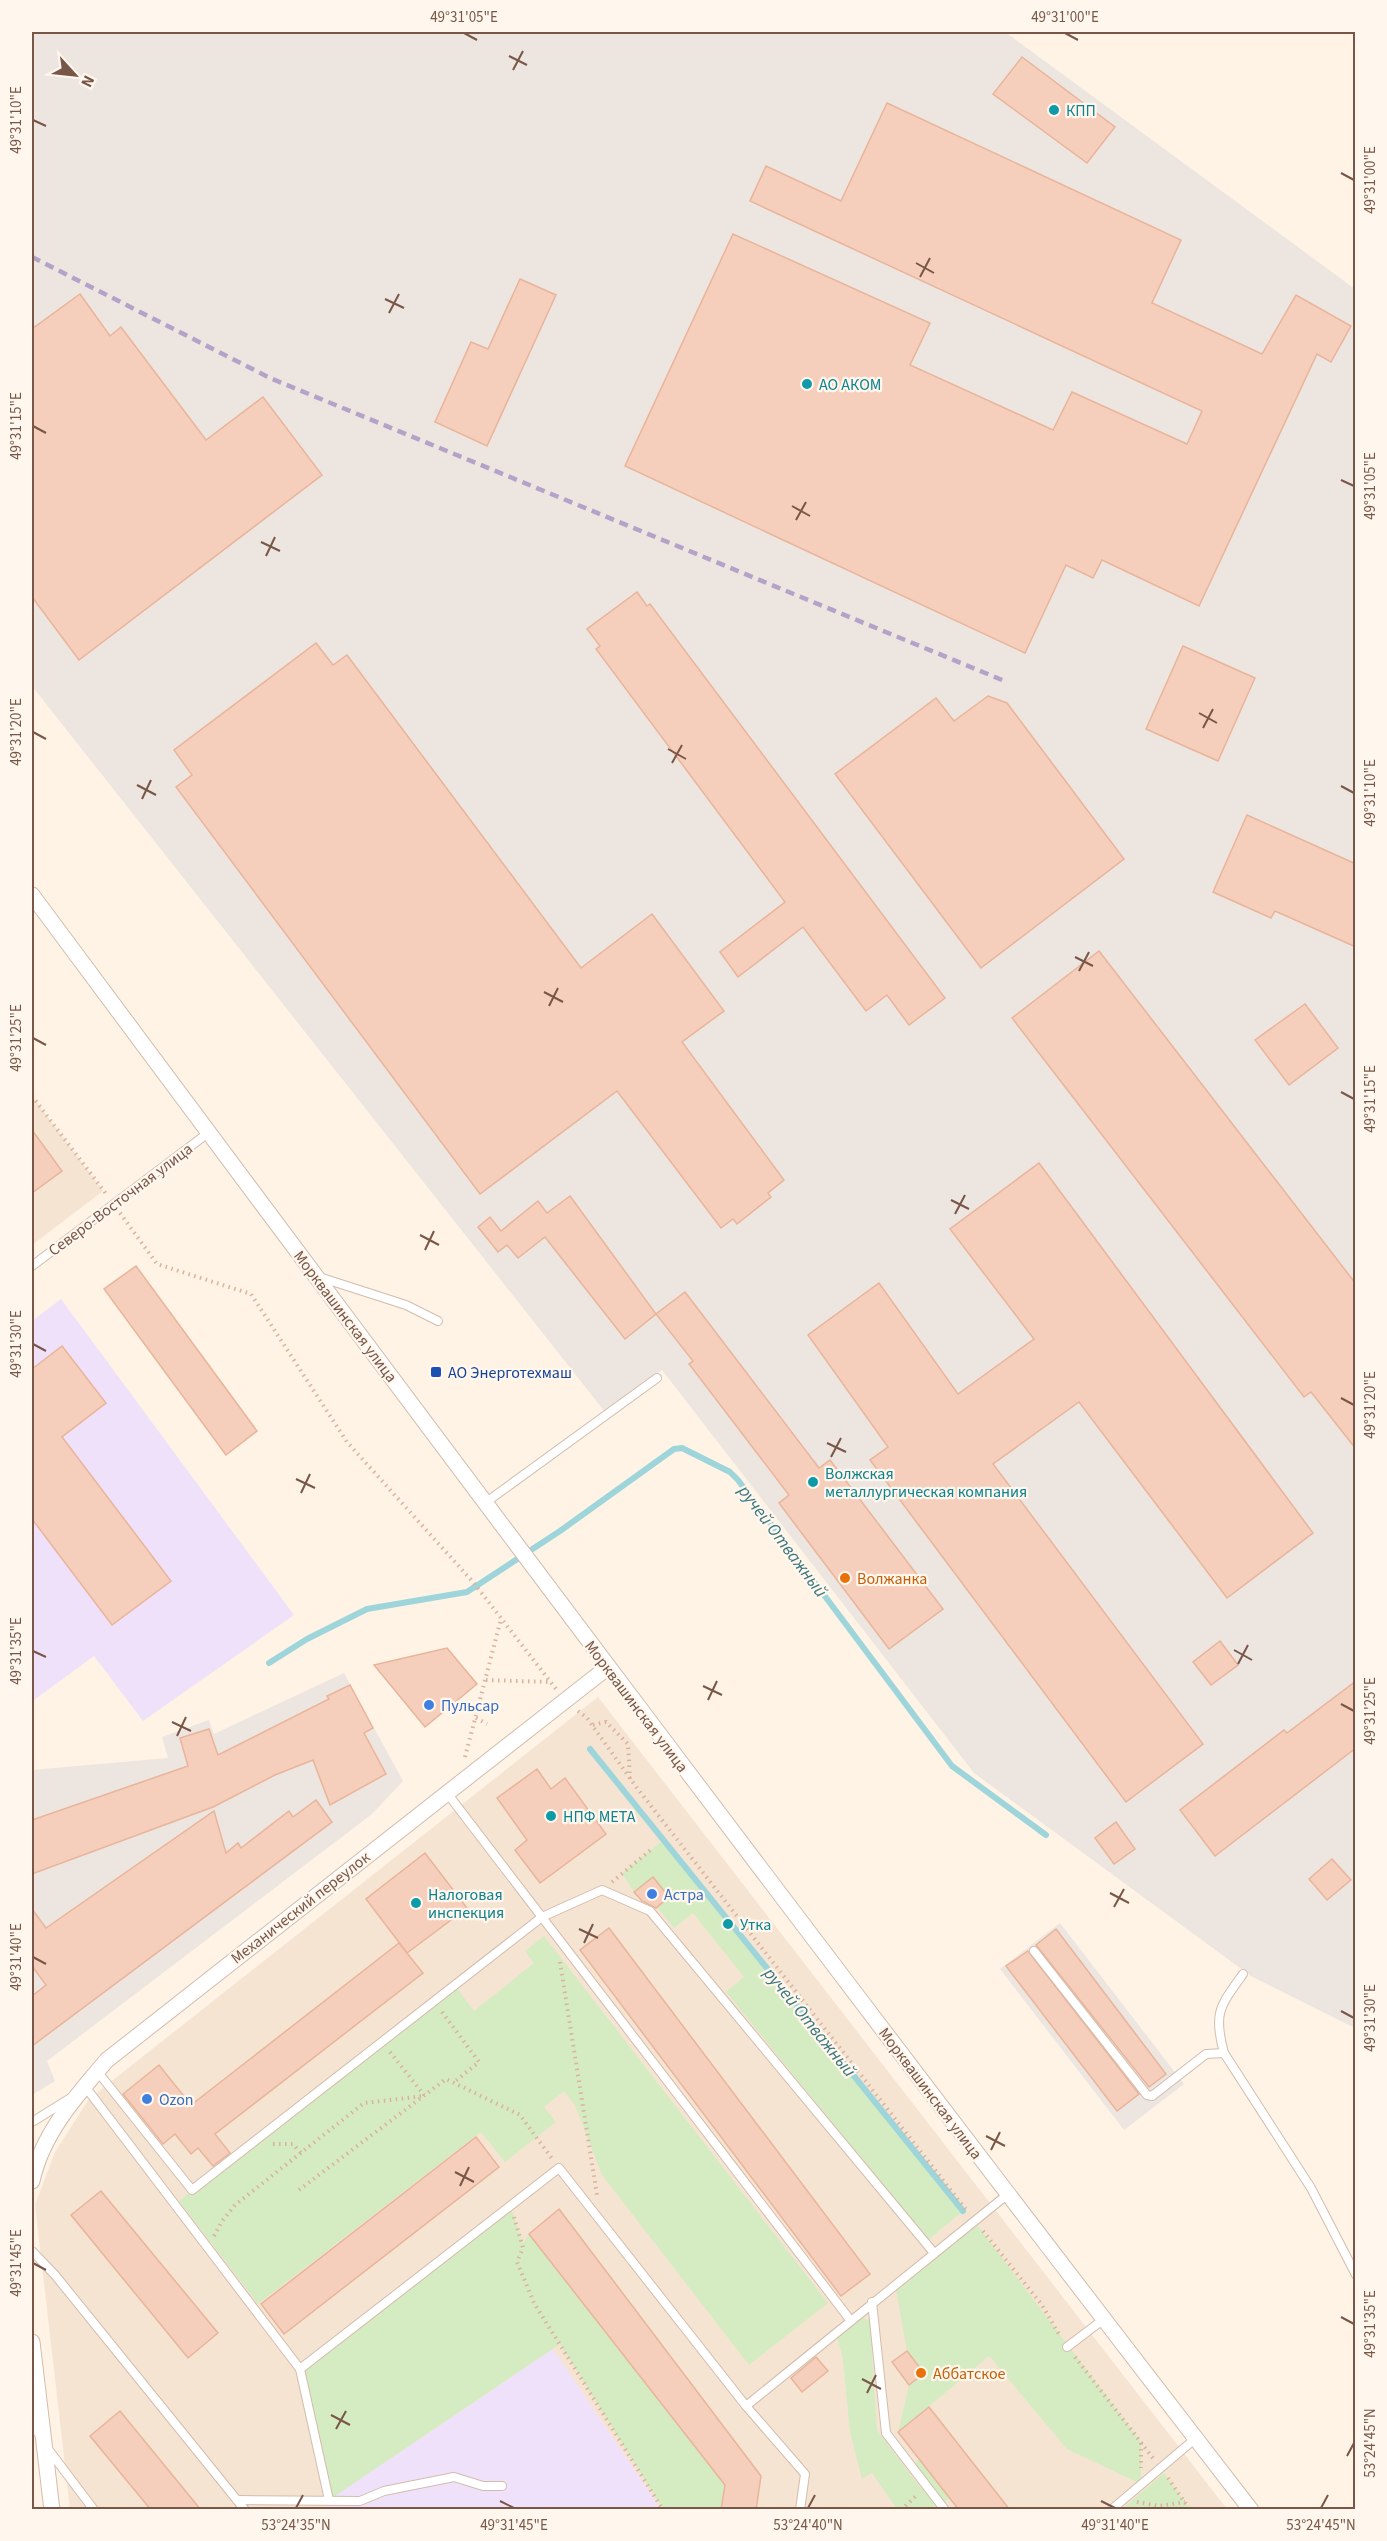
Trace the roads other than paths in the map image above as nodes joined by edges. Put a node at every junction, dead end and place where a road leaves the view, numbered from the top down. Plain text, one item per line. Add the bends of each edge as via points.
1 (32, 895) edge
2 (208, 1133) junction
3 (32, 1266) edge
4 (315, 1275) junction
5 (438, 1321) dead end
6 (657, 1378) dead end
7 (485, 1503) junction
8 (608, 1667) junction
9 (446, 1792) junction
10 (542, 1917) junction
11 (1034, 1951) dead end
12 (1243, 1974) dead end
13 (1224, 2053) junction
14 (97, 2071) junction
15 (80, 2090) junction
16 (32, 2122) edge
17 (32, 2181) edge
18 (1008, 2194) junction
19 (32, 2251) edge
20 (934, 2253) junction
21 (1356, 2275) edge
22 (872, 2302) junction
23 (1104, 2319) junction
24 (851, 2321) junction
25 (32, 2342) edge
26 (1067, 2347) road end
27 (300, 2369) junction
28 (746, 2406) junction
29 (32, 2420) edge
30 (1196, 2438) junction
31 (43, 2443) junction
32 (502, 2486) dead end
33 (237, 2500) junction
34 (329, 2500) junction
35 (52, 2510) edge
36 (94, 2510) edge
37 (244, 2510) edge
38 (800, 2510) edge
39 (945, 2510) edge
40 (1111, 2510) edge
41 (1251, 2510) edge

1 - 2 street, Морквашинская улица
2 - 3 lane, Северо-Восточная улица
2 - 4 street, Морквашинская улица
4 - 5 lane via 406,1305
4 - 7 street, Морквашинская улица
6 - 7 lane
7 - 8 street, Морквашинская улица
8 - 9 street, Механический переулок
8 - 18 street, Морквашинская улица
9 - 10 lane
9 - 14 street, Механический переулок
10 - 14 lane via 192,2190
10 - 20 lane via 602,1890 650,1911
10 - 24 lane
11 - 13 lane via 1147,2095 1152,2096 1206,2054
12 - 13 lane via 1224,2001 1216,2027
13 - 21 lane via 1311,2188
14 - 15 street, Механический переулок
15 - 16 lane
15 - 17 street, Механический переулок via 35,2166
15 - 27 lane
18 - 20 lane
18 - 23 street, Морквашинская улица
19 - 33 lane
20 - 22 lane
22 - 24 lane
22 - 39 lane via 886,2433
23 - 26 lane
23 - 30 street, Морквашинская улица
24 - 28 lane
25 - 31 street
27 - 28 lane via 559,2168
27 - 34 lane
28 - 38 lane via 805,2474
29 - 31 lane
30 - 40 lane
30 - 41 street, Морквашинская улица
31 - 35 street
31 - 36 lane
32 - 34 lane via 483,2486 454,2477 384,2491 360,2501
33 - 34 lane
33 - 37 lane

